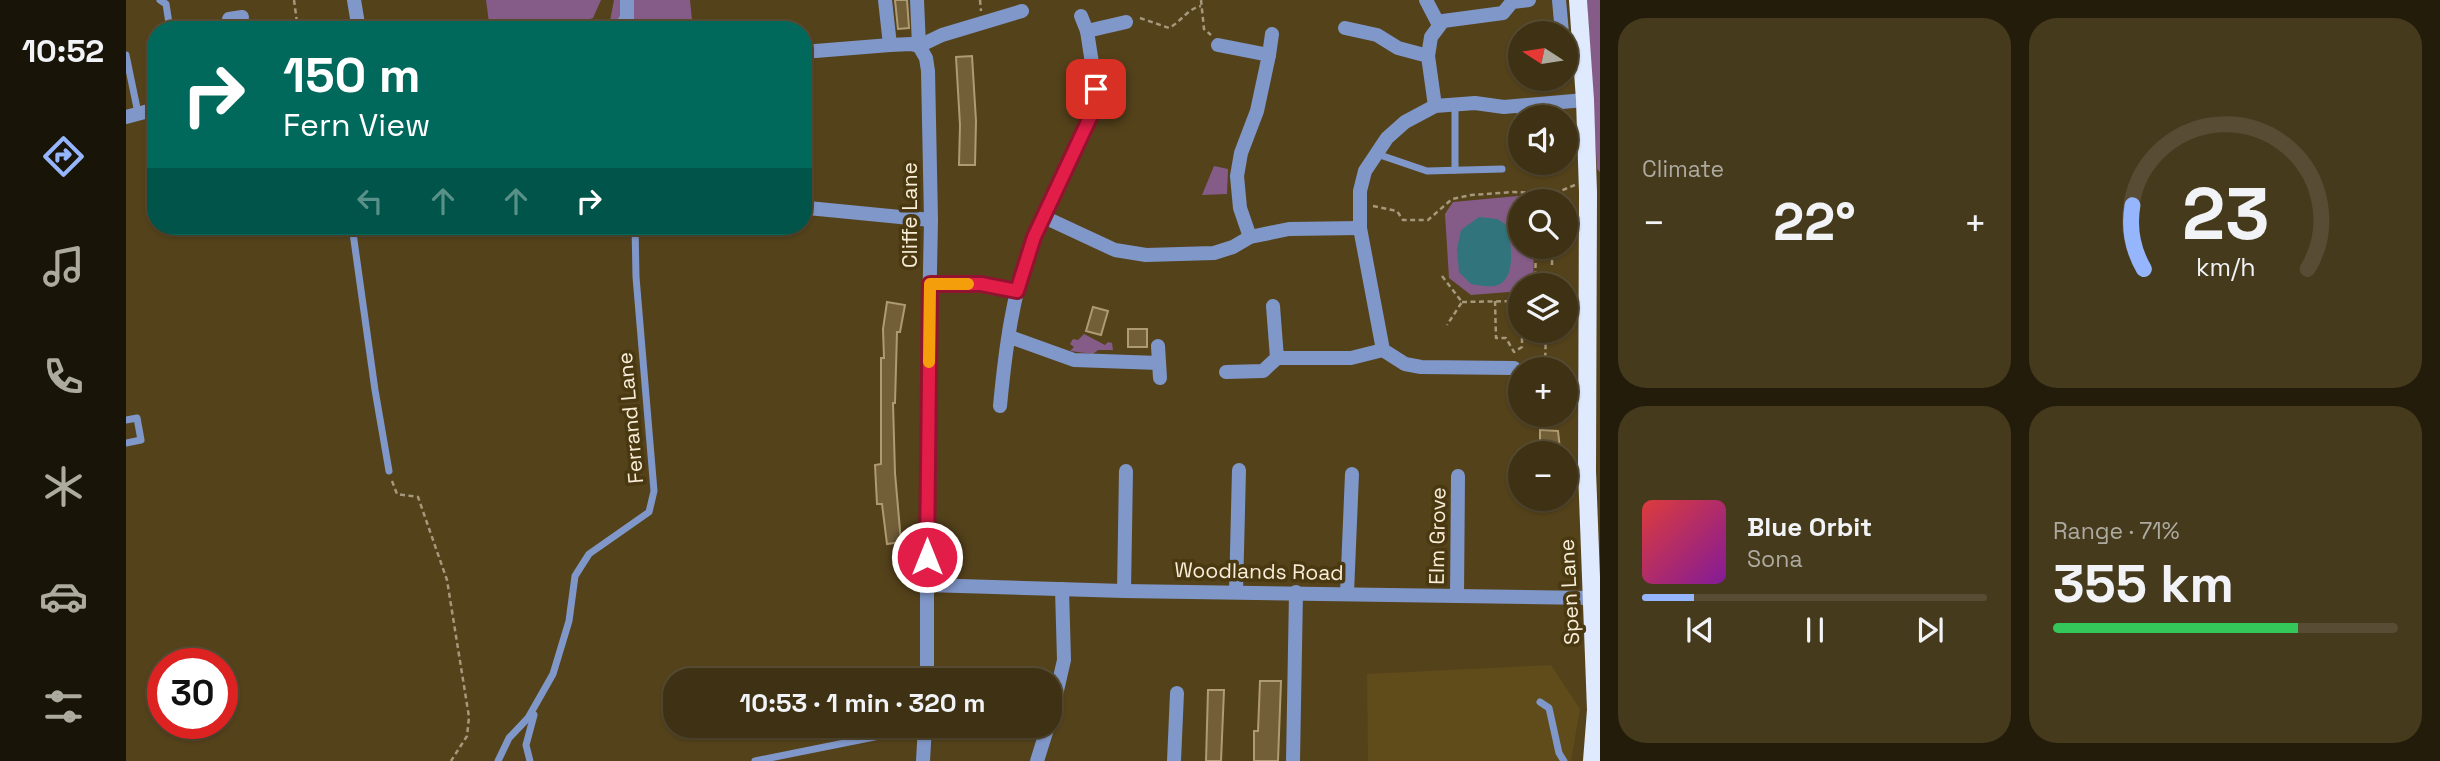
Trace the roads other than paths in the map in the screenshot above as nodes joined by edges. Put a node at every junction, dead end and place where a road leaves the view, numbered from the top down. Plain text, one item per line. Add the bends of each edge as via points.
1 (160, 0) edge
2 (354, 0) edge
3 (627, 0) edge
4 (885, 0) edge
5 (917, 0) edge
6 (1426, 0) edge
7 (1529, 0) edge
8 (1559, 0) edge
9 (1578, 0) edge
10 (1022, 11) dead end
11 (1081, 16) dead end
12 (242, 17) dead end
13 (1133, 20) road end
14 (169, 21) edge
15 (229, 21) edge
16 (358, 21) edge
17 (625, 21) edge
18 (1561, 21) edge
19 (1439, 25) junction
20 (1345, 29) dead end
21 (1087, 31) junction
22 (1272, 34) dead end
23 (890, 45) junction
24 (1218, 45) dead end
25 (919, 46) junction
26 (812, 51) edge
27 (126, 55) edge
28 (1269, 55) junction
29 (1428, 56) junction
30 (1585, 100) junction
31 (1455, 104) junction
32 (1531, 105) edge
33 (1434, 106) junction
34 (1508, 106) edge
35 (132, 115) edge
36 (1376, 154) junction
37 (1502, 169) dead end
38 (1455, 170) junction
39 (1592, 188) edge
40 (812, 208) edge
41 (1044, 218) junction
42 (931, 220) junction
43 (1360, 228) junction
44 (353, 235) edge
45 (635, 235) edge
46 (1250, 237) junction
47 (930, 284) junction
48 (1017, 291) junction
49 (1273, 306) dead end
50 (1010, 337) junction
51 (1158, 346) dead end
52 (1383, 350) junction
53 (1277, 358) junction
54 (1508, 368) edge
55 (1226, 372) dead end
56 (1593, 401) edge
57 (1000, 406) dead end
58 (126, 420) edge
59 (126, 443) edge
60 (1239, 470) dead end
61 (389, 471) road end
62 (1126, 471) dead end
63 (1352, 474) dead end
64 (1458, 476) dead end
65 (927, 584) junction
66 (1062, 589) junction
67 (1124, 591) junction
68 (1236, 592) junction
69 (1296, 592) junction
70 (1347, 593) junction
71 (1457, 596) junction
72 (1591, 598) junction
73 (927, 668) edge
74 (1062, 669) edge
75 (1177, 693) dead end
76 (1540, 702) dead end
77 (537, 704) junction
78 (1598, 710) edge
79 (870, 738) edge
80 (924, 738) edge
81 (1044, 738) edge
82 (498, 761) edge
83 (530, 761) edge
84 (755, 761) edge
85 (923, 761) edge
86 (1037, 761) edge
87 (1174, 761) edge
88 (1293, 761) edge
89 (1564, 761) edge
90 (1593, 761) edge
91 (1600, 761) edge

1 - 14 lane via 166,5
2 - 16 street
3 - 17 street
4 - 23 street
5 - 25 street, Cliffe Lane
6 - 19 street
7 - 19 street via 1512,2 1503,13
8 - 18 street
9 - 30 main road, Spen Lane
10 - 25 street
11 - 21 street
12 - 15 street
13 - 21 street
19 - 29 street via 1431,37
20 - 29 street via 1377,35 1398,48
21 - 41 street via 1096,89 1093,111
22 - 28 street
23 - 25 street
23 - 26 street
24 - 28 street
25 - 42 street, Cliffe Lane via 928,71
27 - 35 lane
28 - 46 street via 1237,176 1240,208
29 - 33 street
30 - 32 street
30 - 39 main road, Spen Lane
31 - 33 street
31 - 34 street
31 - 38 lane
33 - 36 street via 1405,122
36 - 38 lane via 1427,171
36 - 43 street via 1360,191
37 - 38 lane
39 - 56 main road, Spen Lane
40 - 42 street
41 - 46 street via 1132,254 1214,253
41 - 48 street
42 - 47 street, Cliffe Lane
43 - 46 street via 1289,229
43 - 52 street
44 - 61 lane
45 - 77 lane, Ferrand Lane via 654,491 649,512 589,554 575,576 564,643
47 - 48 street via 981,284
47 - 65 street, Cliffe Lane
48 - 50 street
49 - 53 street
50 - 51 street via 1074,360 1160,370
50 - 57 street
52 - 53 street via 1351,358
52 - 54 street via 1405,364 1421,367
53 - 55 street via 1263,371
56 - 72 main road, Spen Lane
58 - 59 lane via 137,418 141,440
60 - 68 street
62 - 67 street
63 - 70 street
64 - 71 street, Elm Grove
65 - 66 street, Woodlands Road
65 - 73 street, Cliffe Lane
66 - 67 street, Woodlands Road
66 - 74 street
67 - 68 street, Woodlands Road
68 - 69 street, Woodlands Road
69 - 70 street, Woodlands Road
69 - 88 street
70 - 71 street, Woodlands Road
71 - 72 street, Woodlands Road
72 - 78 main road, Spen Lane
75 - 87 street
76 - 89 lane via 1549,708
77 - 82 lane, Ferrand Lane via 509,737
77 - 83 lane via 526,745
78 - 90 main road, Spen Lane
79 - 84 lane
80 - 85 street
81 - 86 street
90 - 91 street

